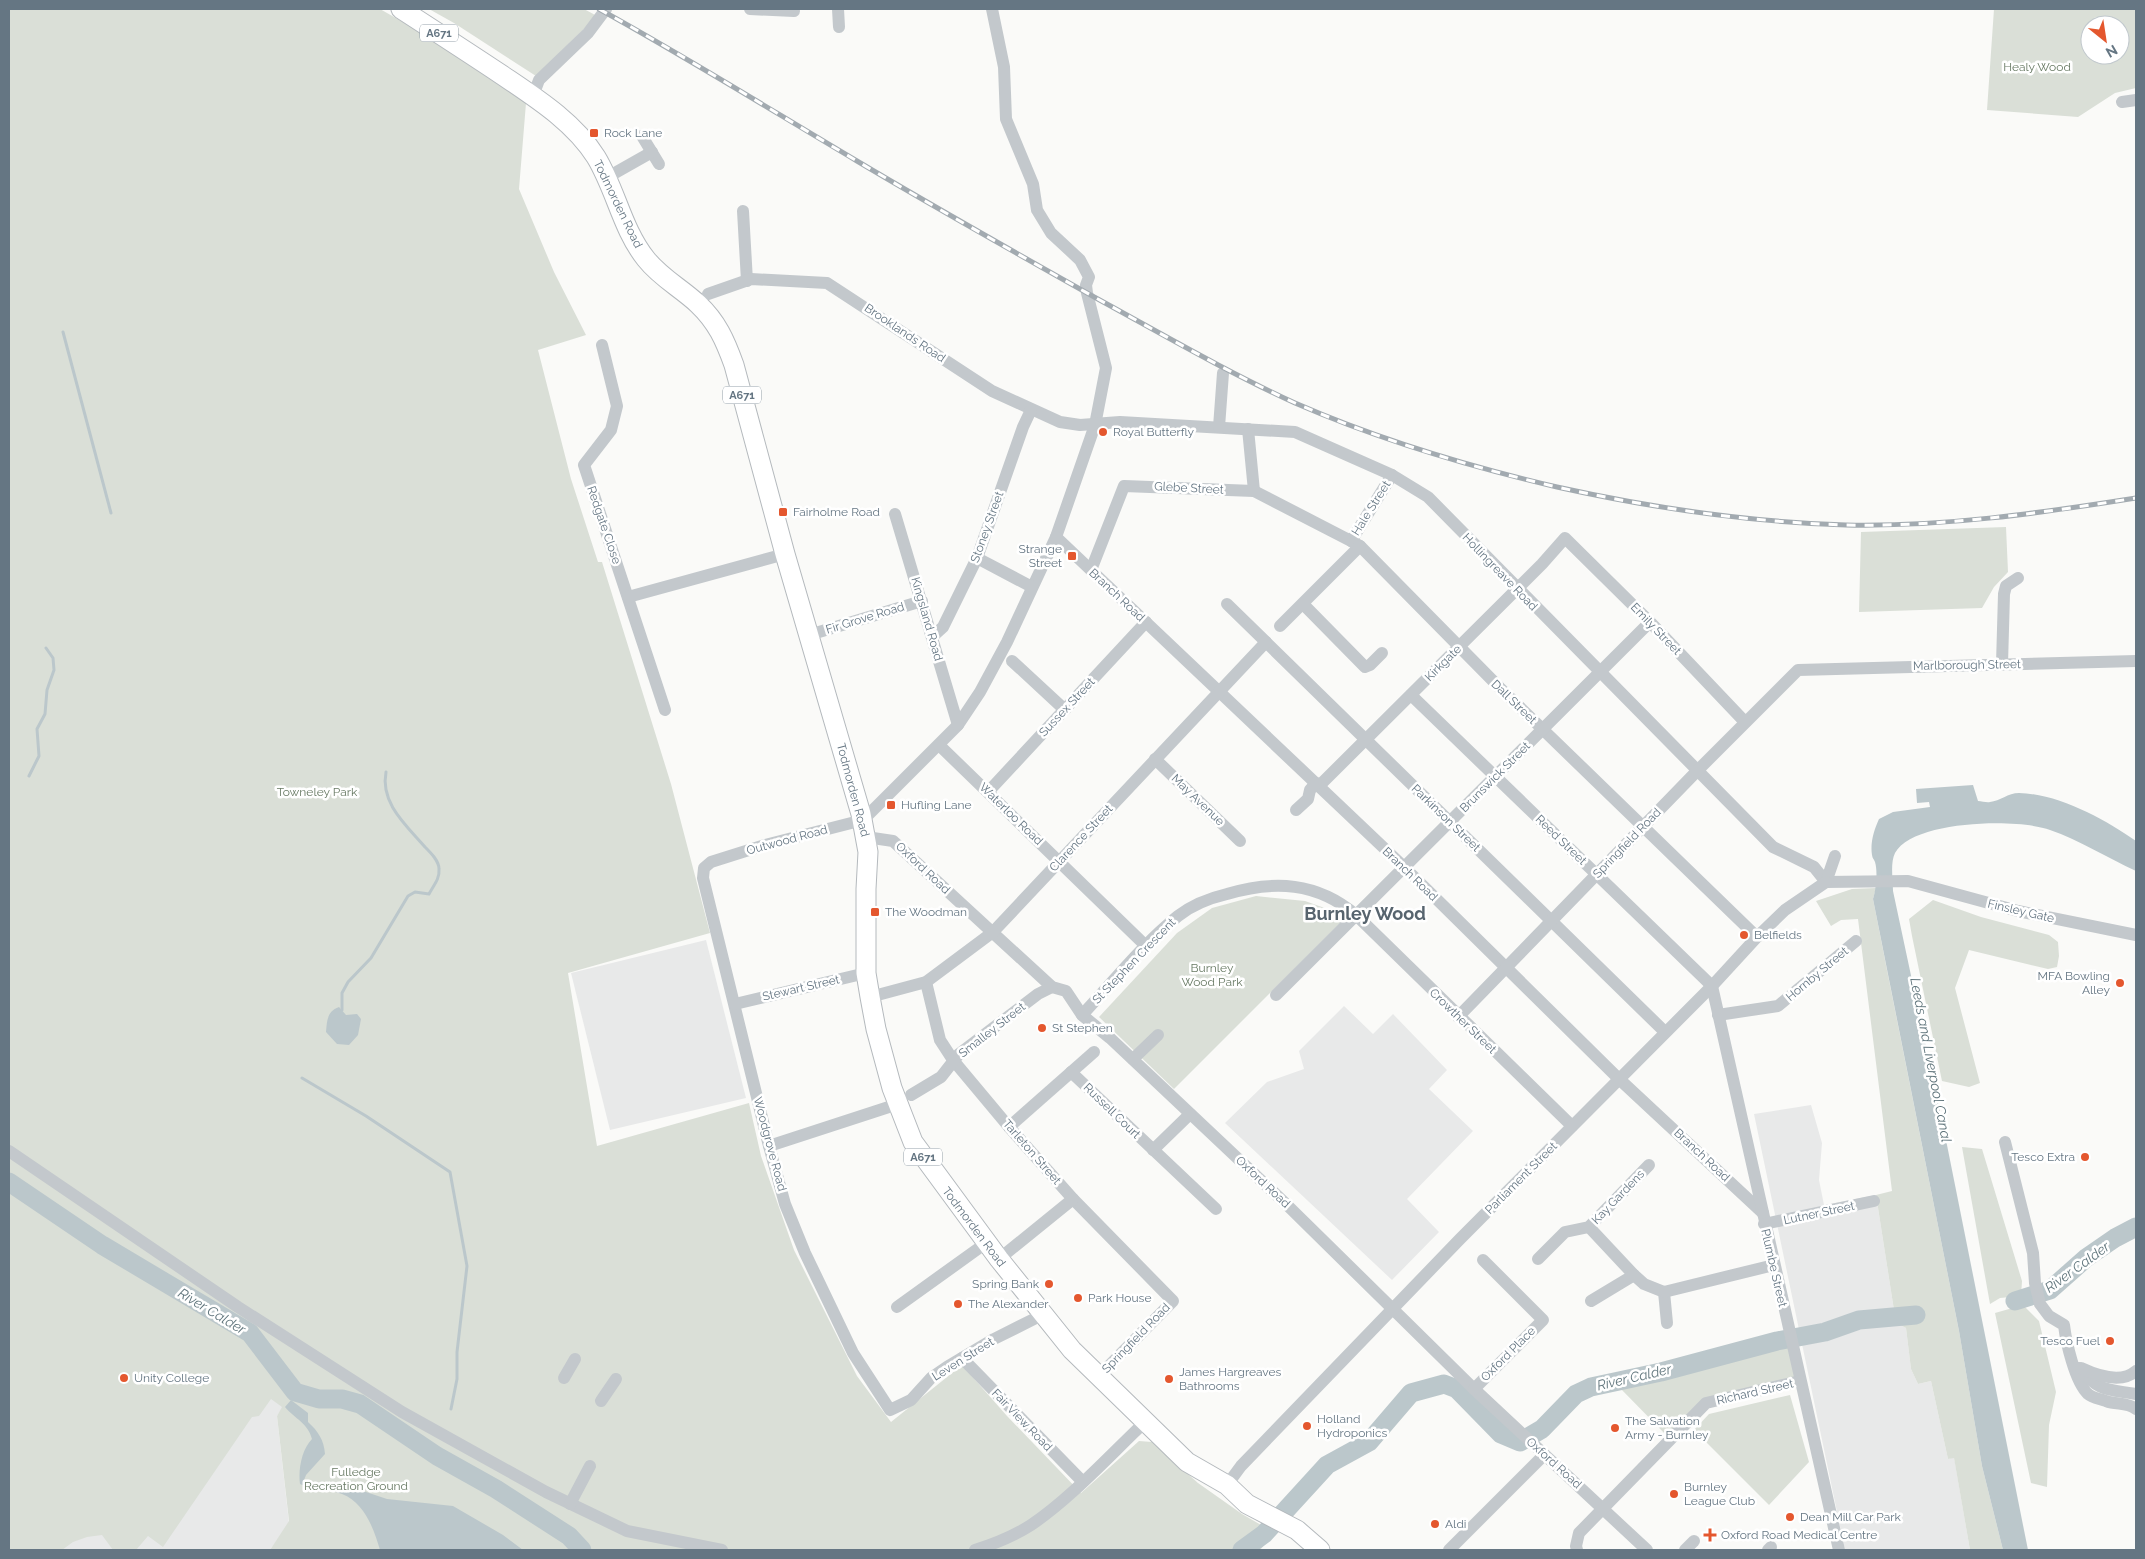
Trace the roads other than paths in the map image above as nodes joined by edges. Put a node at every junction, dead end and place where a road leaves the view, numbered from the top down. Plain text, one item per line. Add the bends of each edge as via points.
1 (401, 9) edge
2 (606, 9) edge
3 (750, 9) edge
4 (838, 9) edge
5 (992, 9) edge
6 (794, 11) dead end
7 (840, 27) dead end
8 (533, 96) junction
9 (2136, 100) edge
10 (2122, 102) dead end
11 (642, 136) dead end
12 (652, 152) junction
13 (659, 164) dead end
14 (606, 178) junction
15 (742, 211) dead end
16 (747, 281) junction
17 (708, 294) dead end
18 (602, 345) dead end
19 (1223, 373) dead end
20 (1031, 410) junction
21 (1095, 425) junction
22 (1219, 428) junction
23 (1248, 429) junction
24 (1392, 475) junction
25 (1254, 491) junction
26 (895, 514) dead end
27 (1056, 537) junction
28 (1565, 538) joint
29 (1356, 543) junction
30 (785, 554) junction
31 (976, 558) junction
32 (1091, 570) junction
33 (2018, 578) dead end
34 (1032, 587) junction
35 (1517, 589) junction
36 (628, 597) junction
37 (922, 601) junction
38 (1227, 604) dead end
39 (1303, 604) junction
40 (1146, 622) junction
41 (1650, 622) junction
42 (1280, 626) dead end
43 (809, 635) junction
44 (932, 637) junction
45 (1266, 642) junction
46 (1459, 646) junction
47 (1382, 652) dead end
48 (1012, 661) dead end
49 (2136, 661) edge
50 (2002, 664) junction
51 (1798, 670) joint
52 (1600, 672) junction
53 (1220, 692) junction
54 (1410, 695) junction
55 (665, 710) dead end
56 (1065, 710) junction
57 (1746, 722) junction
58 (958, 725) junction
59 (1543, 730) junction
60 (1366, 739) junction
61 (939, 745) junction
62 (1155, 759) junction
63 (1698, 770) junction
64 (1496, 776) junction
65 (1318, 784) junction
66 (988, 792) junction
67 (1296, 810) dead end
68 (1450, 822) junction
69 (1642, 827) junction
70 (864, 828) junction
71 (1240, 841) dead end
72 (1835, 856) dead end
73 (1059, 861) junction
74 (711, 862) joint
75 (1404, 867) junction
76 (1596, 874) junction
77 (1826, 882) junction
78 (1356, 915) junction
79 (1551, 921) junction
80 (992, 932) junction
81 (2136, 935) edge
82 (1757, 937) junction
83 (1856, 941) dead end
84 (1146, 946) junction
85 (1505, 967) junction
86 (866, 973) junction
87 (926, 982) junction
88 (1712, 986) junction
89 (1052, 987) junction
90 (1276, 995) dead end
91 (870, 997) junction
92 (735, 1004) junction
93 (1082, 1015) junction
94 (1718, 1015) junction
95 (1458, 1017) junction
96 (1665, 1032) junction
97 (1158, 1035) dead end
98 (1094, 1052) dead end
99 (954, 1060) junction
100 (1133, 1060) junction
101 (1072, 1072) junction
102 (1618, 1078) junction
103 (905, 1100) junction
104 (1190, 1114) junction
105 (1572, 1126) junction
106 (1009, 1127) junction
107 (2005, 1142) dead end
108 (769, 1146) junction
109 (9, 1150) edge
110 (1153, 1150) junction
111 (1648, 1165) dead end
112 (1073, 1199) junction
113 (1874, 1201) dead end
114 (1216, 1209) dead end
115 (1764, 1218) junction
116 (1589, 1227) junction
117 (986, 1243) junction
118 (998, 1259) junction
119 (1538, 1259) dead end
120 (1483, 1260) dead end
121 (1774, 1265) junction
122 (1634, 1275) junction
123 (1664, 1292) junction
124 (1173, 1301) joint
125 (1590, 1301) dead end
126 (896, 1307) dead end
127 (1392, 1310) junction
128 (1042, 1315) junction
129 (1667, 1323) dead end
130 (962, 1358) junction
131 (575, 1359) dead end
132 (2074, 1364) junction
133 (2136, 1371) edge
134 (1099, 1376) junction
135 (564, 1378) dead end
136 (616, 1379) dead end
137 (1800, 1382) junction
138 (1474, 1389) junction
139 (601, 1401) dead end
140 (2135, 1402) edge
141 (890, 1410) joint
142 (1145, 1422) junction
143 (1540, 1452) junction
144 (590, 1466) dead end
145 (1082, 1481) junction
146 (1226, 1485) junction
147 (570, 1504) junction
148 (1603, 1508) junction
149 (1694, 1541) dead end
150 (722, 1550) edge
151 (975, 1550) edge
152 (1320, 1550) edge
153 (1449, 1550) edge
154 (1577, 1550) edge
155 (1647, 1550) edge
156 (1685, 1550) edge
157 (1839, 1550) edge

1 - 8 highway, Todmorden Road / A671
2 - 8 street via 588,33 539,80
3 - 6 street
4 - 7 street
5 - 21 street via 1004,67 1006,119 1033,184 1037,210 1051,233 1080,260 1089,277 1087,293 1106,368
8 - 14 highway, Todmorden Road / A671 via 583,140
9 - 10 street
11 - 12 street
12 - 13 street
12 - 14 street
14 - 30 highway, Todmorden Road / A671 via 640,251 655,270 697,303 724,336
15 - 16 street
16 - 17 street, Brooklands Road
16 - 20 street, Brooklands Road via 827,283 975,381
18 - 36 street, Redgate Close via 617,406 611,430 584,465
19 - 22 street
20 - 21 street, Brooklands Road via 1060,422
20 - 31 street, Stoney Street
21 - 22 street, Hollingreave Road via 1120,422
21 - 27 street
22 - 23 street, Hollingreave Road
23 - 24 street, Hollingreave Road via 1295,432
23 - 25 street
24 - 29 street, Hale Street
24 - 35 street, Hollingreave Road via 1428,497
25 - 29 street, Dall Street
25 - 32 street, Glebe Street via 1124,486
26 - 37 street, Kingsland Road
27 - 32 street, Branch Road
27 - 34 street
28 - 35 street, Kirkgate
28 - 41 street, Emily Street
29 - 39 street, Hale Street
29 - 46 street, Dall Street
30 - 36 street
30 - 43 highway, Todmorden Road / A671
31 - 34 street
31 - 44 street, Stoney Street via 943,627
32 - 40 street, Branch Road
33 - 50 street via 2006,586 2004,594
34 - 58 street via 980,692
35 - 46 street, Kirkgate
35 - 52 street, Hollingreave Road
36 - 55 street, Redgate Close
37 - 43 street, Fir Grove Road
37 - 44 street, Kingsland Road
38 - 45 street, Parkinson Street
39 - 42 street, Hale Street
39 - 47 street via 1365,667
40 - 53 street, Branch Road
40 - 56 street, Sussex Street
41 - 52 street, Brunswick Street
41 - 57 street, Emily Street
43 - 70 highway, Todmorden Road / A671
44 - 58 street, Kingsland Road
45 - 53 street, Clarence Street
45 - 60 street, Parkinson Street
46 - 54 street, Kirkgate
46 - 59 street, Dall Street
48 - 56 street
49 - 50 street, Marlborough Street
50 - 51 street, Marlborough Street
51 - 57 street, Springfield Road
52 - 59 street, Brunswick Street
52 - 63 street, Hollingreave Road
53 - 62 street, Clarence Street
53 - 65 street, Branch Road
54 - 60 street, Kirkgate
54 - 64 street, Reed Street
56 - 66 street, Sussex Street
57 - 63 street, Springfield Road
58 - 61 street
59 - 64 street, Brunswick Street
59 - 69 street, Dall Street
60 - 65 street, Kirkgate
60 - 68 street, Parkinson Street
61 - 66 street, Waterloo Road
61 - 70 street
62 - 71 street, May Avenue
62 - 73 street, Clarence Street
63 - 69 street, Springfield Road
63 - 77 street, Hollingreave Road via 1774,847 1814,867
64 - 68 street, Brunswick Street
64 - 76 street, Reed Street
65 - 67 street, Kirkgate
65 - 75 street, Branch Road
66 - 73 street, Waterloo Road
68 - 75 street, Brunswick Street
68 - 79 street, Parkinson Street
69 - 76 street, Springfield Road
69 - 82 street, Dall Street
70 - 74 street, Outwood Road via 765,845
70 - 80 street, Oxford Road via 893,840
70 - 86 highway, Todmorden Road / A671
72 - 77 street
73 - 80 street, Clarence Street
73 - 84 street, Waterloo Road
74 - 92 street, Woodgrove Road via 704,868 703,878
75 - 78 street, Brunswick Street
75 - 85 street, Branch Road
76 - 79 street, Springfield Road
76 - 88 street, Reed Street
77 - 81 street, Finsley Gate via 1908,881 2018,911
77 - 82 street, Parliament Street via 1785,910
78 - 84 street, St Stephen Crescent via 1342,904 1303,888 1271,884 1248,887 1210,898 1179,915
78 - 90 street, Brunswick Street
78 - 95 street, Crowther Street
79 - 85 street, Springfield Road
79 - 96 street, Parkinson Street
80 - 87 street, Clarence Street
80 - 89 street, Oxford Road
82 - 88 street, Parliament Street
83 - 94 street, Hornby Street via 1778,1006
84 - 93 street, St Stephen Crescent
85 - 95 street, Springfield Road
85 - 102 street, Branch Road
86 - 91 highway, Todmorden Road / A671
86 - 92 street, Stewart Street
87 - 91 street, Clarence Street
87 - 99 street, Tarleton Street via 940,1040
88 - 94 street, Plumbe Street
88 - 96 street, Parliament Street
89 - 93 street, Oxford Road via 1066,992
89 - 99 street, Smalley Street via 1038,994
91 - 103 highway, Todmorden Road / A671 via 876,1029
92 - 108 street, Woodgrove Road
93 - 100 street, Oxford Road
94 - 115 street, Plumbe Street
95 - 105 street, Crowther Street
96 - 102 street, Parliament Street
97 - 100 street
98 - 101 street
99 - 103 street, Smalley Street via 941,1077
99 - 106 street, Tarleton Street
100 - 104 street, Oxford Road
101 - 106 street
101 - 110 street, Russell Court
102 - 105 street, Parliament Street
102 - 115 street, Branch Road
103 - 108 street, Smalley Street
103 - 117 highway, Todmorden Road / A671 via 913,1142
104 - 110 street
104 - 127 street, Oxford Road
105 - 127 street, Parliament Street
106 - 112 street, Tarleton Street
107 - 132 street via 2033,1253 2040,1304 2049,1316 2064,1325
108 - 141 street, Woodgrove Road via 785,1204 805,1253 853,1353
109 - 147 street via 238,1307 402,1412
110 - 114 street, Russell Court
111 - 116 street, Kay Gardens
112 - 118 street
112 - 124 street, Tarleton Street
113 - 115 street, Lutner Street
115 - 121 street, Plumbe Street
116 - 119 street, Kay Gardens via 1565,1232
116 - 122 street
117 - 118 highway, Todmorden Road / A671
117 - 126 street
118 - 128 highway, Todmorden Road / A671
120 - 138 street, Oxford Place via 1543,1320
121 - 123 street
121 - 137 street, Plumbe Street
122 - 123 street via 1644,1284
122 - 125 street
123 - 129 street
124 - 134 street, Springfield Road
127 - 138 street, Oxford Road
127 - 146 street, Parliament Street
128 - 130 street, Leven Street
128 - 134 highway, Todmorden Road / A671
130 - 141 street, Leven Street via 931,1378 911,1400
130 - 145 street, Fair View Road
131 - 135 street
132 - 133 street via 2107,1377 2126,1377
132 - 140 street via 2102,1389
134 - 142 highway, Todmorden Road / A671
136 - 139 street
137 - 148 street, Richard Street via 1706,1403
137 - 157 street, Plumbe Street
138 - 143 street, Oxford Road
142 - 145 street
142 - 146 highway, Todmorden Road / A671 via 1187,1462
143 - 148 street, Oxford Road
143 - 153 street
144 - 147 street
145 - 151 street via 1064,1500 1030,1526
146 - 152 highway, Todmorden Road / A671 via 1247,1504 1306,1536
147 - 150 street via 627,1531
148 - 154 street, Richard Street via 1579,1533
148 - 155 street, Oxford Road
149 - 156 street

